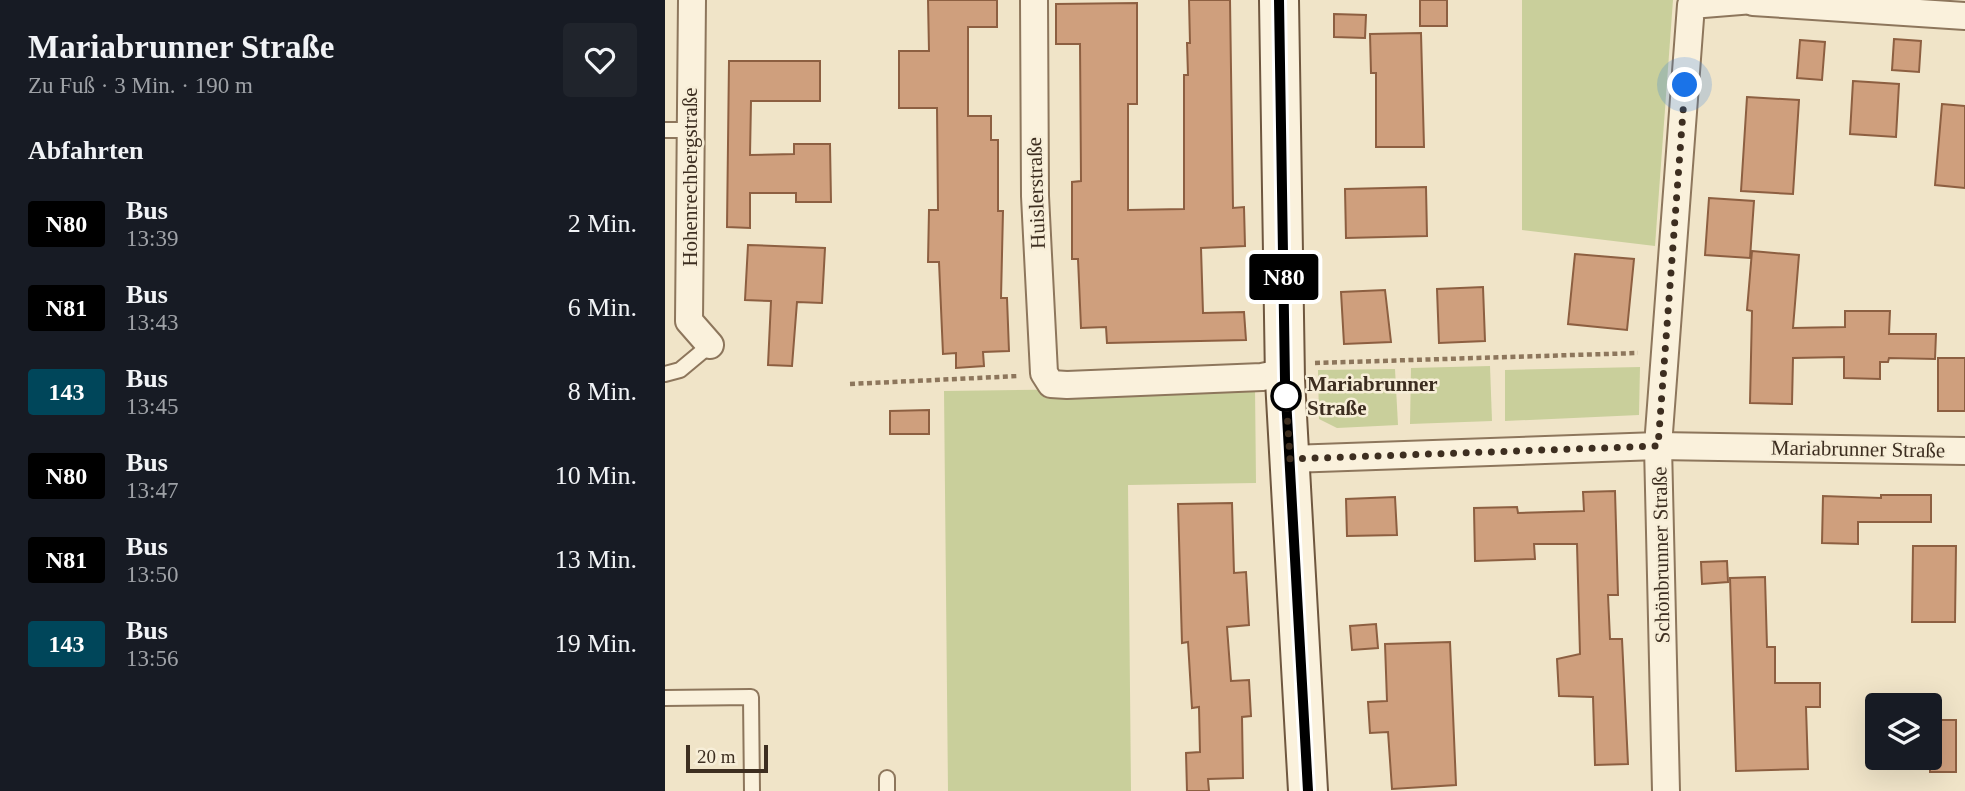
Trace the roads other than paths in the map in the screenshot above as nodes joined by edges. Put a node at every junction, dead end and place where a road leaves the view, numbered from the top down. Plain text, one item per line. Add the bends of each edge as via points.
1 (692, 0) edge
2 (1034, 0) edge
3 (1279, 0) edge
4 (1753, 1) edge
5 (1965, 16) edge
6 (678, 130) edge
7 (710, 345) joint
8 (1296, 368) junction
9 (665, 374) edge
10 (1658, 446) junction
11 (1965, 451) edge
12 (1290, 459) junction
13 (665, 698) edge
14 (752, 791) edge
15 (1308, 791) edge
16 (1666, 791) edge

1 - 6 street, Hohenrechbergstraße
2 - 8 street, Huislerstraße via 1035,196 1047,379 1262,377
3 - 8 street
4 - 5 street
4 - 10 street, Schönbrunner Straße via 1691,5
6 - 7 street, Hohenrechbergstraße via 689,321
7 - 9 lane via 680,370
8 - 12 street
10 - 11 street, Mariabrunner Straße
10 - 12 street, Mariabrunner Straße
10 - 16 street, Schönbrunner Straße
12 - 15 street
13 - 14 lane via 751,697

